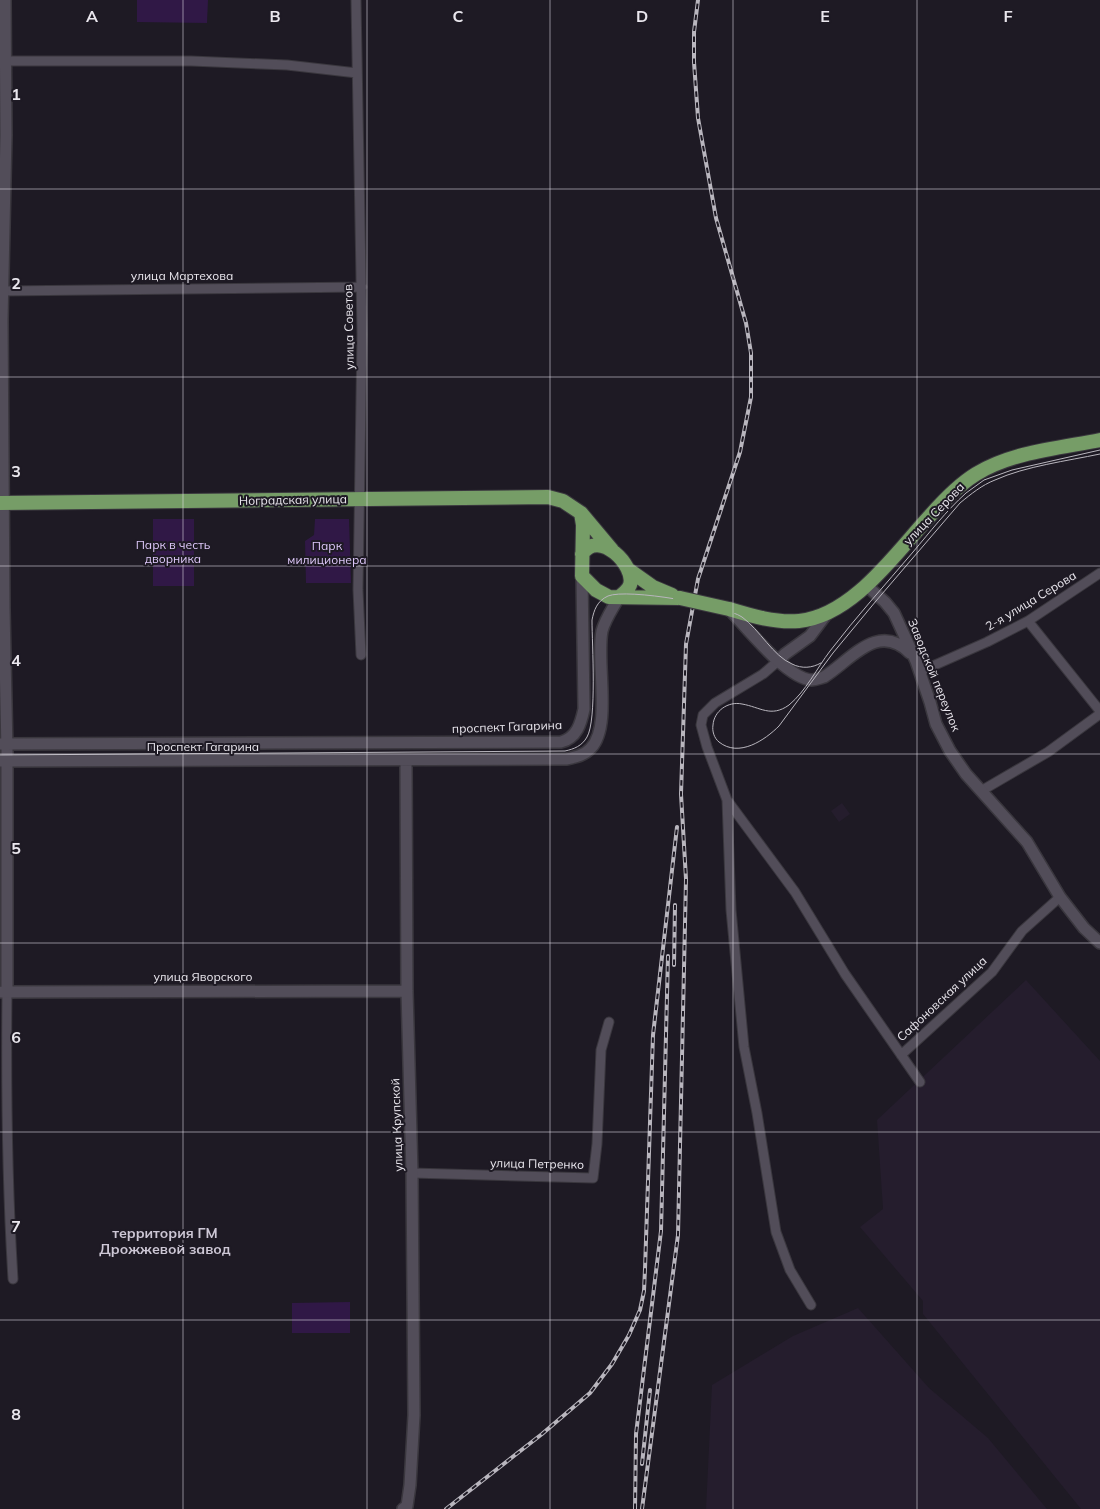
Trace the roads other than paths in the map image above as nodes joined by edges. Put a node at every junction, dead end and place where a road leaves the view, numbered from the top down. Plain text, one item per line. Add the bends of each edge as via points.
1 (4, 0) edge
2 (356, 0) edge
3 (6, 61) junction
4 (357, 73) junction
5 (362, 287) junction
6 (2, 290) junction
7 (1100, 440) edge
8 (361, 499) junction
9 (2, 503) edge
10 (581, 513) junction
11 (612, 550) junction
12 (582, 554) junction
13 (629, 570) junction
14 (1100, 573) edge
15 (582, 576) junction
16 (867, 586) junction
17 (619, 597) junction
18 (680, 598) junction
19 (729, 609) junction
20 (828, 612) junction
21 (1028, 621) junction
22 (361, 655) dead end
23 (915, 658) junction
24 (778, 661) junction
25 (920, 672) junction
26 (1100, 713) edge
27 (368, 742) joint
28 (406, 743) junction
29 (3, 744) edge
30 (4, 761) edge
31 (406, 761) junction
32 (981, 791) junction
33 (727, 800) junction
34 (1060, 896) junction
35 (1100, 943) edge
36 (407, 991) junction
37 (4, 992) edge
38 (609, 1022) dead end
39 (901, 1055) junction
40 (920, 1082) dead end
41 (412, 1173) junction
42 (12, 1280) dead end
43 (811, 1305) dead end
44 (405, 1508) edge

1 - 3 main road
2 - 4 street, улица Советов
3 - 4 street via 191,61 287,65
3 - 6 main road
4 - 5 street, улица Советов
5 - 6 street, улица Мартехова
5 - 8 street, улица Советов
6 - 9 main road
7 - 16 main road, улица Серова via 1028,454 976,474 955,489
8 - 9 main road, Ноградская улица
8 - 10 main road, Ноградская улица via 548,497 563,501
8 - 22 street, улица Советов via 358,590
9 - 29 main road
10 - 11 main road, Ноградская улица
10 - 12 main road
11 - 12 main road via 595,544
11 - 13 main road
12 - 15 main road
13 - 17 main road via 630,586
13 - 18 main road via 654,587
14 - 21 street, 2-я улица Серова
15 - 17 main road via 604,596
15 - 28 main road, проспект Гагарина via 584,709 572,736 561,742
16 - 20 main road, улица Серова via 846,604
16 - 23 main road, Заводской переулок via 894,613
17 - 18 main road
17 - 31 main road via 602,631 602,714 599,734 590,750 567,759
18 - 19 main road, улица Серова, bridge
19 - 20 main road, улица Серова via 783,621 807,620
19 - 24 main road
20 - 24 main road via 810,636
21 - 25 street, 2-я улица Серова
21 - 26 street
23 - 24 main road via 894,642 875,642 866,645 824,677 812,680 792,672
23 - 25 main road, Заводской переулок
24 - 33 street via 715,703 703,715 700,725
25 - 32 main road, Заводской переулок via 936,724 950,751
26 - 32 street via 1048,752
27 - 28 main road, проспект Гагарина
27 - 29 main road, Проспект Гагарина
28 - 31 street, улица Крупской
29 - 30 main road
30 - 31 main road, Проспект Гагарина
30 - 37 main road
31 - 36 main road, улица Крупской
32 - 34 main road, Заводской переулок via 1027,842
33 - 39 street via 795,892 845,974
33 - 43 street via 731,910 744,1047 776,1232 790,1270
34 - 35 main road, Заводской переулок
34 - 39 street, Сафоновская улица via 1022,931 992,972
36 - 37 main road, улица Яворского
36 - 41 main road, улица Крупской
37 - 42 street
38 - 41 street, улица Петренко via 601,1050 594,1178
39 - 40 street
41 - 44 main road, улица Крупской via 414,1415 410,1486

